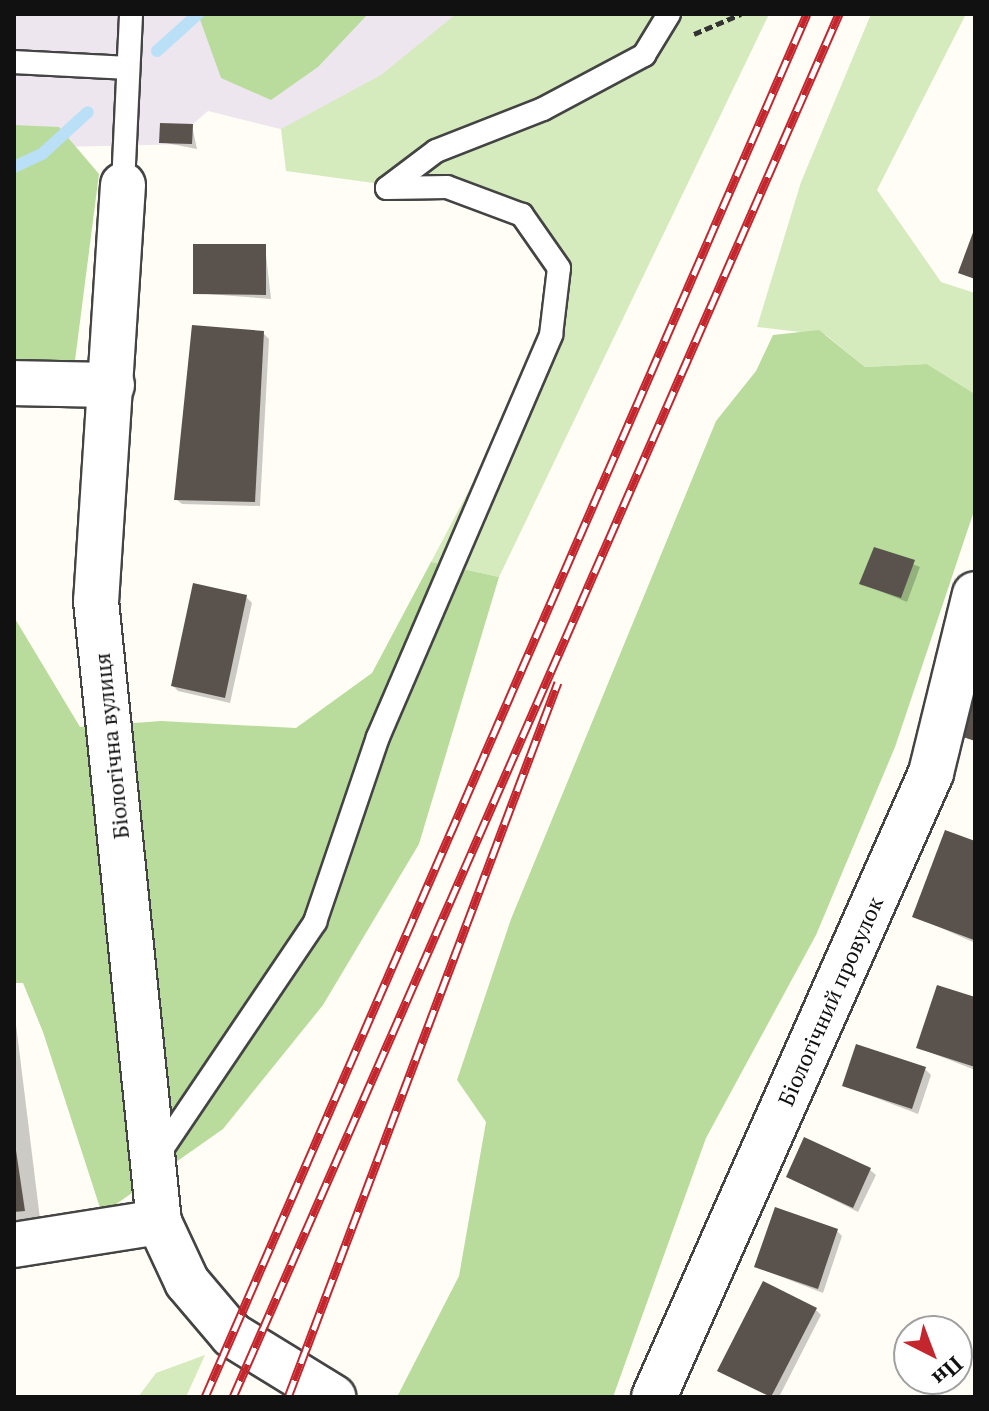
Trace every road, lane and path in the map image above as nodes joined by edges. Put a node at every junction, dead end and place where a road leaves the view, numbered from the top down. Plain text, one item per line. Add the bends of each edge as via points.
1 (131, 14) edge
2 (669, 14) edge
3 (14, 62) edge
4 (128, 68) junction
5 (123, 185) joint
6 (14, 383) edge
7 (112, 385) junction
8 (975, 594) edge
9 (154, 1159) junction
10 (159, 1222) junction
11 (14, 1245) edge
12 (333, 1397) edge
13 (654, 1397) edge

1 - 4 lane, Біологічна вулиця
2 - 9 lane via 644,55 543,109 436,151 387,188 447,187 522,215 559,268 551,335 378,737 315,922
3 - 4 lane
4 - 5 lane, Біологічна вулиця
5 - 7 street, Біологічна вулиця
6 - 7 street
7 - 9 street, Біологічна вулиця via 96,601
8 - 13 street, Біологічний провулок via 931,773
9 - 10 street, Біологічна вулиця
10 - 11 street
10 - 12 street, Біологічна вулиця via 187,1282 232,1335

